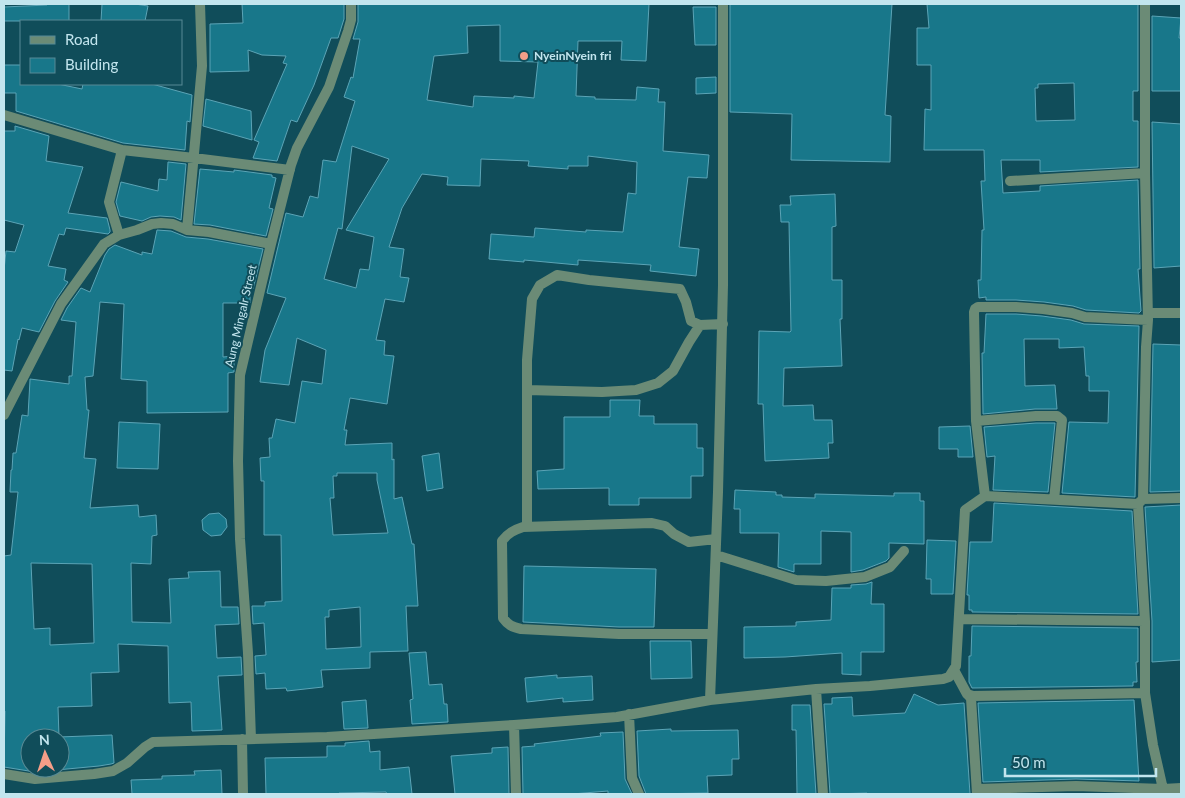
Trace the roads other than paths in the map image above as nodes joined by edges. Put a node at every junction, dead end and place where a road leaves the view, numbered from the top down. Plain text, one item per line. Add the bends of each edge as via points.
1 (200, 4) edge
2 (351, 4) edge
3 (723, 4) edge
4 (1145, 4) edge
5 (4, 115) edge
6 (122, 150) junction
7 (194, 158) junction
8 (290, 170) junction
9 (1145, 173) junction
10 (1010, 181) dead end
11 (187, 230) junction
12 (119, 235) junction
13 (271, 244) junction
14 (1181, 313) edge
15 (1148, 316) junction
16 (723, 324) junction
17 (700, 325) junction
18 (527, 390) junction
19 (4, 415) edge
20 (976, 421) junction
21 (985, 496) junction
22 (1181, 498) edge
23 (1054, 500) junction
24 (1141, 501) junction
25 (527, 527) junction
26 (716, 539) junction
27 (904, 551) dead end
28 (716, 555) junction
29 (959, 619) junction
30 (1145, 621) junction
31 (712, 634) junction
32 (954, 670) junction
33 (816, 689) junction
34 (1145, 693) junction
35 (967, 694) junction
36 (710, 700) junction
37 (629, 714) junction
38 (514, 725) junction
39 (247, 739) junction
40 (4, 774) edge
41 (1181, 788) edge
42 (1163, 789) junction
43 (1076, 790) edge
44 (977, 792) edge
45 (243, 794) edge
46 (516, 794) edge
47 (639, 794) edge
48 (823, 794) edge

1 - 7 street via 202,66
2 - 8 street, Aung Mingalr Street via 351,20 329,87 297,148
3 - 16 street
4 - 9 street
5 - 6 street
6 - 7 street
6 - 12 street via 109,202
7 - 8 street
7 - 11 street
8 - 13 street, Aung Mingalr Street
9 - 10 street
9 - 15 street
11 - 12 street via 173,224 152,224
11 - 13 street
12 - 19 street via 104,244 61,304
13 - 39 street, Aung Mingalr Street via 240,375 238,460 248,653
14 - 15 street
15 - 20 street via 1085,317 1043,309 975,308
15 - 24 street
16 - 17 street
16 - 26 street
17 - 18 street via 673,371 658,383 636,390 602,392
17 - 18 street via 691,321 680,289 558,274 540,285 532,299
18 - 25 street
20 - 21 street
20 - 23 street via 1036,416 1061,418
21 - 23 street
21 - 29 street via 965,510
22 - 24 street
23 - 24 street
24 - 30 street
25 - 26 street via 652,523 666,526 689,542
25 - 31 street via 514,530 502,541 503,618 511,627 619,634
26 - 28 street
27 - 28 street via 890,568 865,577 826,581 796,580
28 - 31 street
29 - 30 street
29 - 32 street
30 - 34 street
31 - 36 street
32 - 33 street via 943,679
32 - 35 street
33 - 36 street
33 - 48 street
34 - 35 street
34 - 42 street
35 - 44 street via 971,698
36 - 37 street
37 - 38 street
37 - 47 street via 632,778
38 - 39 street
38 - 46 street
39 - 40 street via 153,742 113,771 94,774 35,779
39 - 45 street, Aung Mingalr Street
41 - 42 street
42 - 43 street
43 - 44 street

